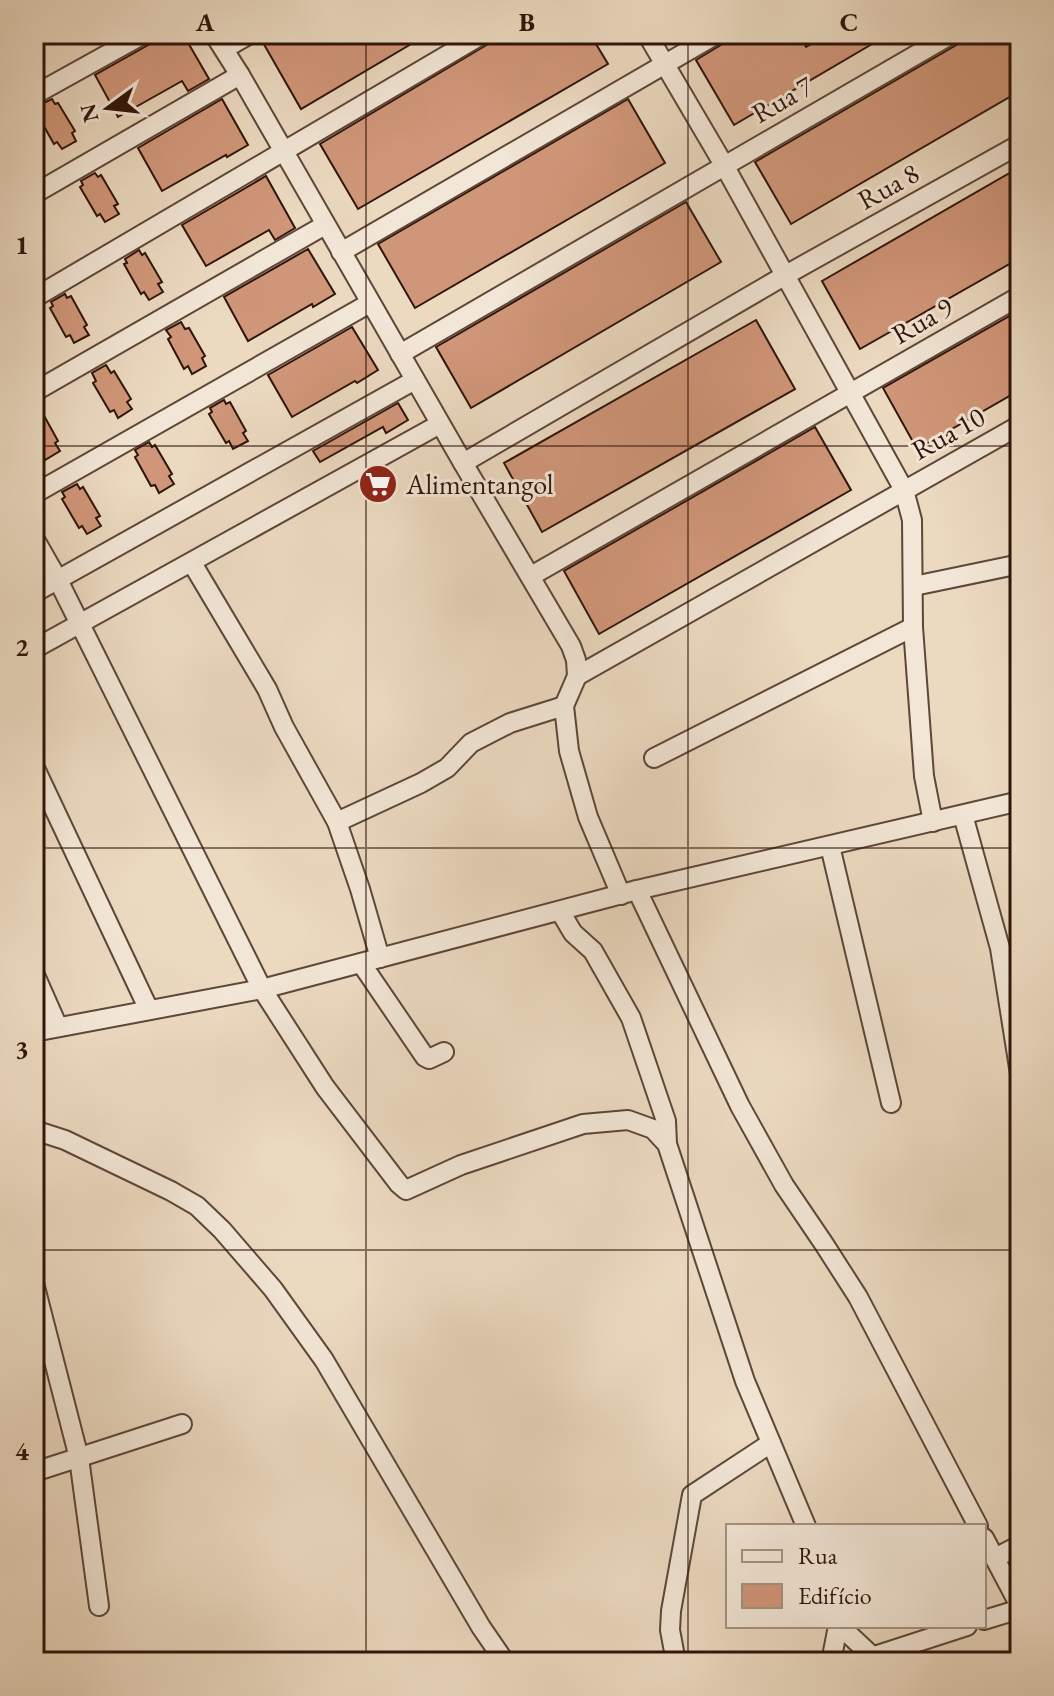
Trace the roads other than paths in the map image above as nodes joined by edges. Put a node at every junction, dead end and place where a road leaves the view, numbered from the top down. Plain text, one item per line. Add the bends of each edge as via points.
1 (144, 34) edge
2 (250, 34) edge
3 (483, 34) edge
4 (647, 34) edge
5 (717, 34) edge
6 (952, 34) edge
7 (219, 42) edge
8 (665, 64) junction
9 (240, 75) junction
10 (34, 95) edge
11 (1020, 144) edge
12 (283, 152) junction
13 (724, 165) junction
14 (34, 194) edge
15 (325, 225) junction
16 (341, 252) junction
17 (784, 276) junction
18 (1020, 296) edge
19 (34, 298) edge
20 (370, 303) junction
21 (400, 354) junction
22 (415, 380) junction
23 (34, 392) edge
24 (852, 393) junction
25 (440, 424) junction
26 (1020, 425) edge
27 (463, 463) junction
28 (904, 490) junction
29 (34, 494) edge
30 (34, 538) edge
31 (192, 563) junction
32 (1020, 564) edge
33 (531, 576) junction
34 (58, 580) junction
35 (914, 586) junction
36 (34, 593) edge
37 (80, 623) junction
38 (913, 627) junction
39 (34, 649) edge
40 (577, 676) junction
41 (564, 706) junction
42 (654, 758) dead end
43 (34, 766) edge
44 (1020, 801) edge
45 (963, 815) junction
46 (337, 822) junction
47 (933, 822) junction
48 (830, 846) junction
49 (629, 892) junction
50 (560, 911) junction
51 (370, 961) junction
52 (34, 973) edge
53 (262, 989) junction
54 (149, 1010) junction
55 (58, 1027) junction
56 (34, 1032) edge
57 (444, 1052) dead end
58 (1020, 1074) edge
59 (891, 1103) dead end
60 (34, 1130) edge
61 (667, 1144) junction
62 (34, 1283) edge
63 (182, 1424) dead end
64 (771, 1443) junction
65 (79, 1458) junction
66 (34, 1472) edge
67 (805, 1524) edge
68 (977, 1524) edge
69 (986, 1542) edge
70 (1020, 1545) edge
71 (995, 1558) junction
72 (99, 1606) dead end
73 (1020, 1608) edge
74 (986, 1619) edge
75 (839, 1628) edge
76 (841, 1628) edge
77 (961, 1628) edge
78 (865, 1659) edge
79 (505, 1662) edge
80 (676, 1662) edge
81 (831, 1662) edge

1 - 10 street
2 - 7 street
3 - 12 street
4 - 8 street
5 - 8 street
6 - 13 street, Rua 7
7 - 9 street
8 - 13 street
8 - 16 street
9 - 12 street
9 - 14 street
11 - 17 street, Rua 8
12 - 15 street
12 - 19 street
13 - 17 street
13 - 21 street, Rua 7
15 - 16 street
15 - 23 street
16 - 20 street
17 - 24 street
17 - 27 street, Rua 8
18 - 24 street, Rua 9
20 - 21 street
20 - 29 street
21 - 22 street
22 - 25 street
22 - 34 street
24 - 28 street
24 - 33 street, Rua 9
25 - 27 street
25 - 31 street
26 - 28 street, Rua 10
27 - 33 street
28 - 35 street via 912,520
28 - 40 street, Rua 10
30 - 34 street
31 - 37 street
31 - 46 street
32 - 35 street
33 - 40 street via 571,646
34 - 36 street
34 - 37 street
35 - 38 street
37 - 39 street
37 - 53 street
38 - 42 street
38 - 47 street via 924,776
40 - 41 street
41 - 46 street via 510,723 471,743 447,768 421,783
41 - 49 street via 567,739 588,817
43 - 54 street
44 - 45 street
45 - 47 street
45 - 58 street via 1000,948
46 - 51 street via 360,889
47 - 48 street
48 - 49 street
48 - 59 street
49 - 50 street
49 - 68 street via 740,1106 784,1185 858,1297
50 - 51 street
50 - 61 street via 593,951 631,1018 666,1121
51 - 53 street
51 - 57 street via 425,1057
52 - 55 street
53 - 54 street
53 - 61 street via 325,1087 406,1190 461,1165 583,1124 628,1120 653,1129
54 - 55 street
55 - 56 street
60 - 79 street via 171,1191 222,1230 324,1360
61 - 64 street via 745,1381
62 - 65 street
63 - 65 street
64 - 67 street
64 - 80 street via 692,1495 671,1611
65 - 66 street
65 - 72 street
69 - 71 street
70 - 71 street
71 - 73 street
73 - 74 street
75 - 81 street
76 - 78 street
77 - 78 street

